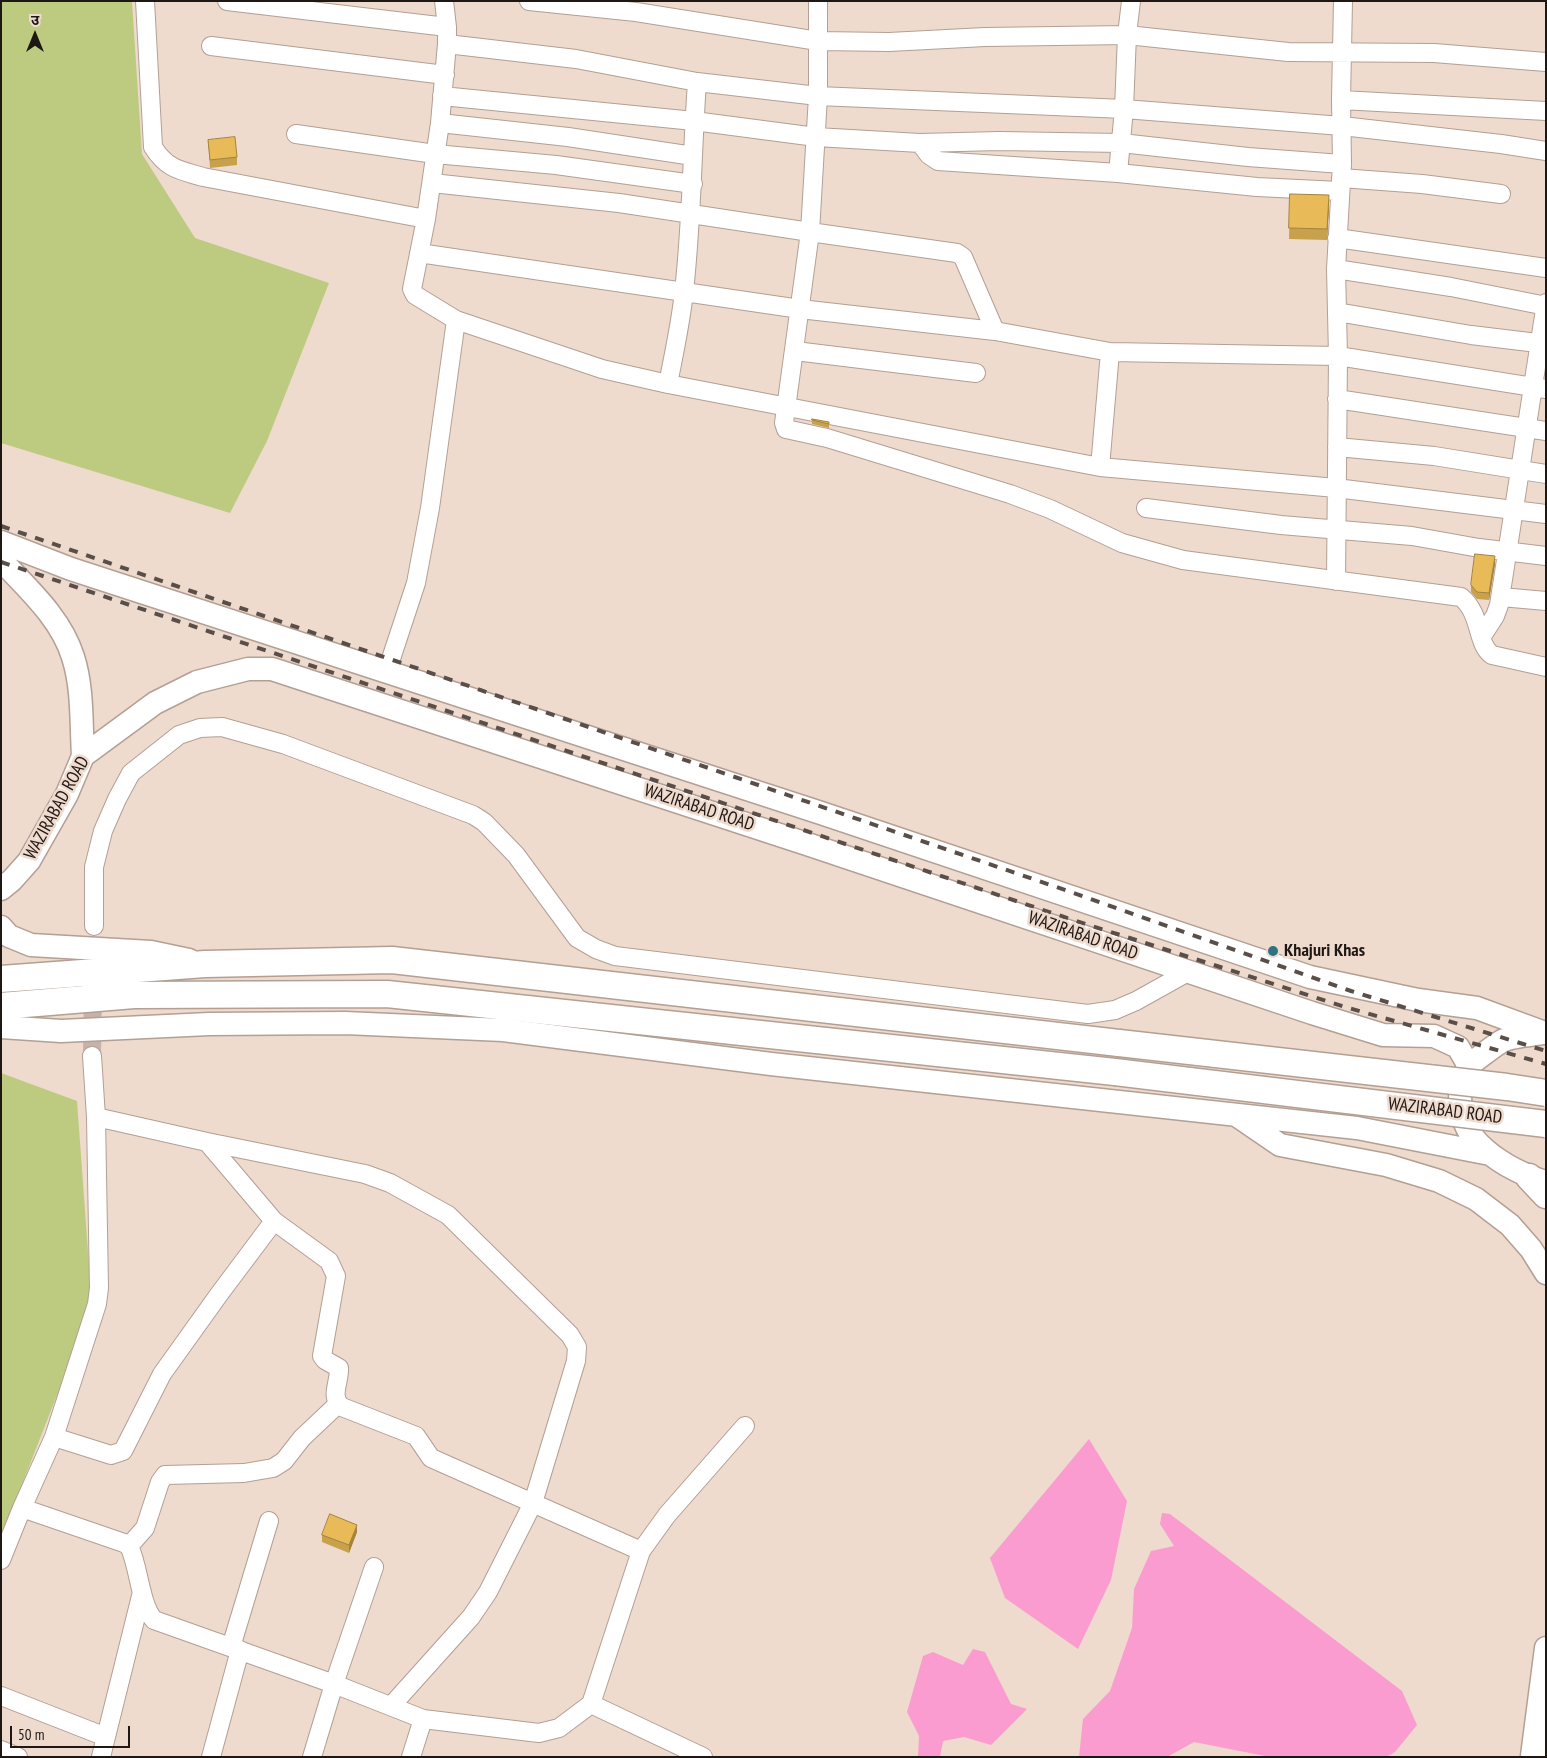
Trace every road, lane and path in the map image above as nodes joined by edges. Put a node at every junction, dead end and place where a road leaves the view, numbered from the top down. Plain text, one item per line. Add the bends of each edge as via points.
1 (146, 1) edge
2 (227, 1) edge
3 (444, 1) edge
4 (528, 1) edge
5 (818, 1) edge
6 (1130, 1) edge
7 (1343, 1) edge
8 (447, 35) junction
9 (1127, 35) junction
10 (818, 41) junction
11 (211, 46) dead end
12 (1342, 52) junction
13 (1546, 62) edge
14 (445, 75) junction
15 (696, 82) junction
16 (442, 96) junction
17 (818, 96) junction
18 (1340, 100) junction
19 (1124, 109) junction
20 (1546, 111) edge
21 (694, 121) junction
22 (440, 123) junction
23 (1342, 126) junction
24 (296, 134) dead end
25 (816, 136) junction
26 (920, 143) junction
27 (1121, 144) junction
28 (1546, 151) edge
29 (435, 154) junction
30 (693, 156) junction
31 (1118, 173) junction
32 (1341, 178) junction
33 (432, 183) junction
34 (693, 184) junction
35 (1501, 194) dead end
36 (691, 215) junction
37 (426, 220) junction
38 (810, 232) junction
39 (1338, 238) junction
40 (419, 253) junction
41 (1546, 268) edge
42 (1336, 269) junction
43 (684, 292) junction
44 (1546, 305) edge
45 (800, 309) junction
46 (1336, 312) junction
47 (456, 320) junction
48 (995, 331) junction
49 (1542, 344) edge
50 (795, 351) junction
51 (1110, 352) junction
52 (1338, 356) junction
53 (976, 373) dead end
54 (668, 384) junction
55 (1539, 388) edge
56 (1337, 399) junction
57 (787, 406) junction
58 (1526, 429) junction
59 (1546, 431) edge
60 (1337, 447) junction
61 (1100, 467) junction
62 (1520, 470) junction
63 (1546, 474) edge
64 (1336, 488) junction
65 (1146, 508) dead end
66 (1514, 510) junction
67 (1546, 514) edge
68 (1337, 531) junction
69 (1, 542) edge
70 (1508, 552) junction
71 (1546, 556) edge
72 (1, 560) edge
73 (1336, 581) junction
74 (1501, 597) junction
75 (1546, 601) edge
76 (1482, 636) junction
77 (1546, 667) edge
78 (387, 671) junction
79 (83, 756) junction
80 (1, 889) edge
81 (94, 926) dead end
82 (1, 928) edge
83 (205, 964) junction
84 (1188, 972) junction
85 (1, 979) edge
86 (1, 1006) edge
87 (1, 1027) edge
88 (1545, 1032) edge
89 (92, 1056) tunnel mouth
90 (1469, 1066) junction
91 (1546, 1092) edge
92 (1235, 1115) junction
93 (96, 1117) junction
94 (1546, 1124) edge
95 (207, 1142) junction
96 (1490, 1154) junction
97 (1540, 1185) edge
98 (274, 1221) junction
99 (1546, 1273) edge
100 (338, 1404) junction
101 (745, 1426) dead end
102 (54, 1437) junction
103 (533, 1503) junction
104 (22, 1508) junction
105 (269, 1521) dead end
106 (129, 1546) junction
107 (641, 1550) junction
108 (1, 1560) edge
109 (374, 1568) dead end
110 (142, 1591) junction
111 (1546, 1648) edge
112 (236, 1649) junction
113 (334, 1684) junction
114 (1, 1696) edge
115 (592, 1704) junction
116 (392, 1706) junction
117 (423, 1719) junction
118 (1546, 1735) edge
119 (106, 1737) junction
120 (1, 1750) edge
121 (18, 1757) edge
122 (102, 1757) edge
123 (211, 1757) edge
124 (312, 1757) edge
125 (411, 1757) edge
126 (703, 1757) edge
127 (1532, 1757) edge
128 (1543, 1757) edge

1 - 37 street via 153,147 170,167 203,177
2 - 8 street
3 - 8 street
4 - 10 street via 636,12
5 - 10 street
6 - 9 street
7 - 12 street
8 - 14 street
8 - 15 street
9 - 10 street
9 - 12 street via 1288,52
9 - 19 street
10 - 17 street
11 - 14 street
12 - 13 street via 1434,53
12 - 18 street
14 - 16 street
15 - 17 street
15 - 21 street
16 - 21 street
16 - 22 street
17 - 19 street
17 - 25 street
18 - 20 street
18 - 23 street
19 - 23 street
19 - 27 street
21 - 25 street
21 - 30 street
22 - 29 street
22 - 30 street via 568,137
23 - 28 street
23 - 32 street
24 - 29 street
25 - 26 street
25 - 38 street
26 - 27 street
26 - 31 street via 938,161
27 - 31 street
27 - 32 street via 1248,157
29 - 33 street
29 - 34 street via 556,165
30 - 34 street
31 - 32 street via 1257,187
32 - 35 street
32 - 39 street
33 - 36 street via 619,203
33 - 37 street
34 - 36 street
36 - 38 street
36 - 43 street
37 - 40 street
38 - 45 street
38 - 48 street via 957,252 963,257
39 - 41 street
39 - 42 street
40 - 43 street
40 - 47 street via 412,289 415,296
42 - 44 street
42 - 46 street
43 - 45 street
43 - 54 street
44 - 49 street
45 - 48 street
45 - 50 street
46 - 49 street
46 - 52 street
47 - 54 street via 602,369
47 - 78 street via 430,508 416,582
48 - 51 street
49 - 55 street
50 - 53 street
50 - 57 street
51 - 52 street
51 - 61 street
52 - 55 street
52 - 56 street
54 - 57 street
55 - 58 street
56 - 58 street
56 - 60 street
57 - 61 street
57 - 73 street via 784,425 788,430 827,438 1018,497 1122,543 1183,560
58 - 59 street
58 - 62 street
60 - 62 street via 1426,455
60 - 64 street
61 - 64 street
62 - 63 street
62 - 66 street
64 - 66 street
64 - 68 street
65 - 68 street
66 - 67 street
66 - 70 street
68 - 70 street via 1412,536
68 - 73 street
69 - 78 main road, WAZIRABAD ROAD via 71,569
70 - 71 street
70 - 74 street
72 - 79 main road via 46,608 73,657 80,696
73 - 76 street via 1461,597 1474,613
74 - 75 street
74 - 76 street via 1495,616
76 - 77 street via 1486,651 1492,655
78 - 88 main road, WAZIRABAD ROAD via 1310,977 1418,1000 1477,1008
79 - 80 main road, WAZIRABAD ROAD via 67,794 28,861
79 - 84 main road, WAZIRABAD ROAD via 155,703 197,682 248,669 272,669
81 - 84 street via 94,867 104,832 131,773 179,735 200,728 222,727 283,744 473,815 516,855 577,938 615,956 1088,1014 1115,1010
82 - 83 main road via 9,936 31,945 151,952
83 - 85 highway, WAZIRABAD ROAD
83 - 91 highway, WAZIRABAD ROAD, bridge via 392,960
84 - 90 main road, WAZIRABAD ROAD via 1383,1035 1434,1036 1458,1047
86 - 94 highway, WAZIRABAD ROAD, bridge via 134,995 387,994 1115,1072
87 - 92 main road via 61,1031 210,1024 345,1024 503,1030 771,1064
88 - 90 main road via 1503,1040
89 - 93 street
90 - 96 main road via 1460,1097 1462,1114 1477,1143
92 - 96 main road via 1357,1128
92 - 99 main road via 1280,1144 1386,1165 1439,1181 1476,1199 1510,1225
93 - 95 street
93 - 102 street via 97,1304
95 - 98 street
95 - 103 street via 365,1174 414,1195 448,1215 570,1336 576,1347 576,1361
96 - 97 main road
98 - 100 street via 334,1268 336,1276 322,1356 339,1368 335,1397
98 - 102 street via 162,1374 123,1451 111,1455
100 - 103 street via 416,1436 431,1458
100 - 106 street via 302,1438 284,1461 273,1468 244,1473 165,1475 145,1528
101 - 107 street via 667,1515
102 - 104 street
103 - 107 street
103 - 116 street via 480,1606
104 - 106 street
104 - 108 street
105 - 112 street
106 - 110 street
107 - 115 street
109 - 113 street
110 - 112 street via 154,1620
110 - 119 street
111 - 127 main road
112 - 113 street
112 - 123 street
113 - 116 street
113 - 124 street
114 - 119 street
115 - 117 street via 560,1728 539,1733
115 - 126 street
116 - 117 street
117 - 125 street
118 - 128 highway
119 - 122 street
120 - 121 street

